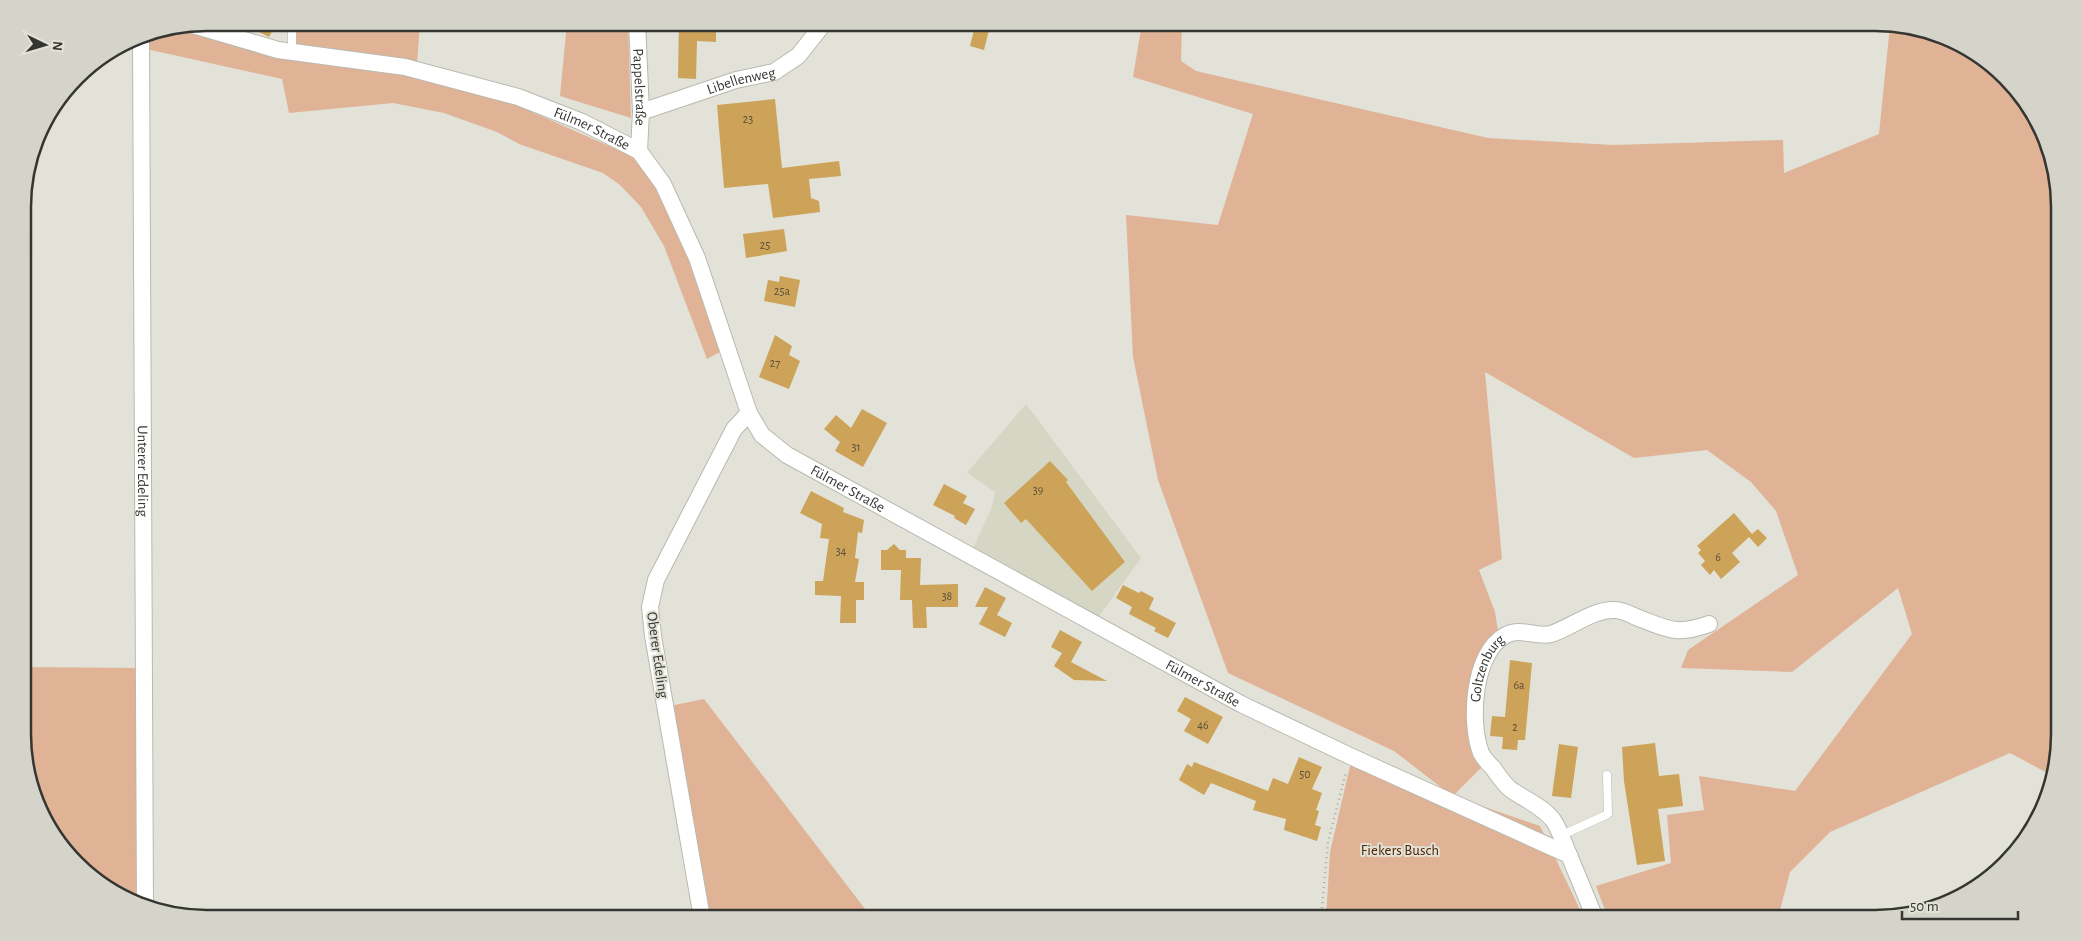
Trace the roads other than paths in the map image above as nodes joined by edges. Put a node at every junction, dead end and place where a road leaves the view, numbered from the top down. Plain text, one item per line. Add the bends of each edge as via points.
1 (217, 32) edge
2 (292, 32) edge
3 (637, 32) edge
4 (817, 32) edge
5 (140, 45) edge
6 (292, 52) junction
7 (641, 112) junction
8 (639, 151) junction
9 (749, 413) junction
10 (1709, 624) dead end
11 (1607, 775) dead end
12 (1560, 836) junction
13 (1569, 855) junction
14 (145, 898) edge
15 (1591, 909) edge
16 (701, 910) edge

1 - 6 street, Fülmer Straße
2 - 6 lane
3 - 7 street, Pappelstraße
4 - 7 street, Libellenweg via 798,56 774,72 736,80
5 - 14 street, Unterer Edeling
6 - 8 street, Fülmer Straße via 405,67 518,96 582,122
7 - 8 street, Pappelstraße
8 - 9 street, Fülmer Straße via 664,184 697,258
9 - 13 street, Fülmer Straße via 762,435 787,455 1241,704
9 - 16 street, Oberer Edeling via 734,430 656,580 650,607
10 - 12 street, Goltzenburg via 1689,631 1668,629 1617,610 1601,611 1548,634 1507,634 1493,645 1477,686 1474,712 1476,738 1482,756 1508,788 1553,820
11 - 12 lane via 1608,814
12 - 13 street, Goltzenburg
13 - 15 street

